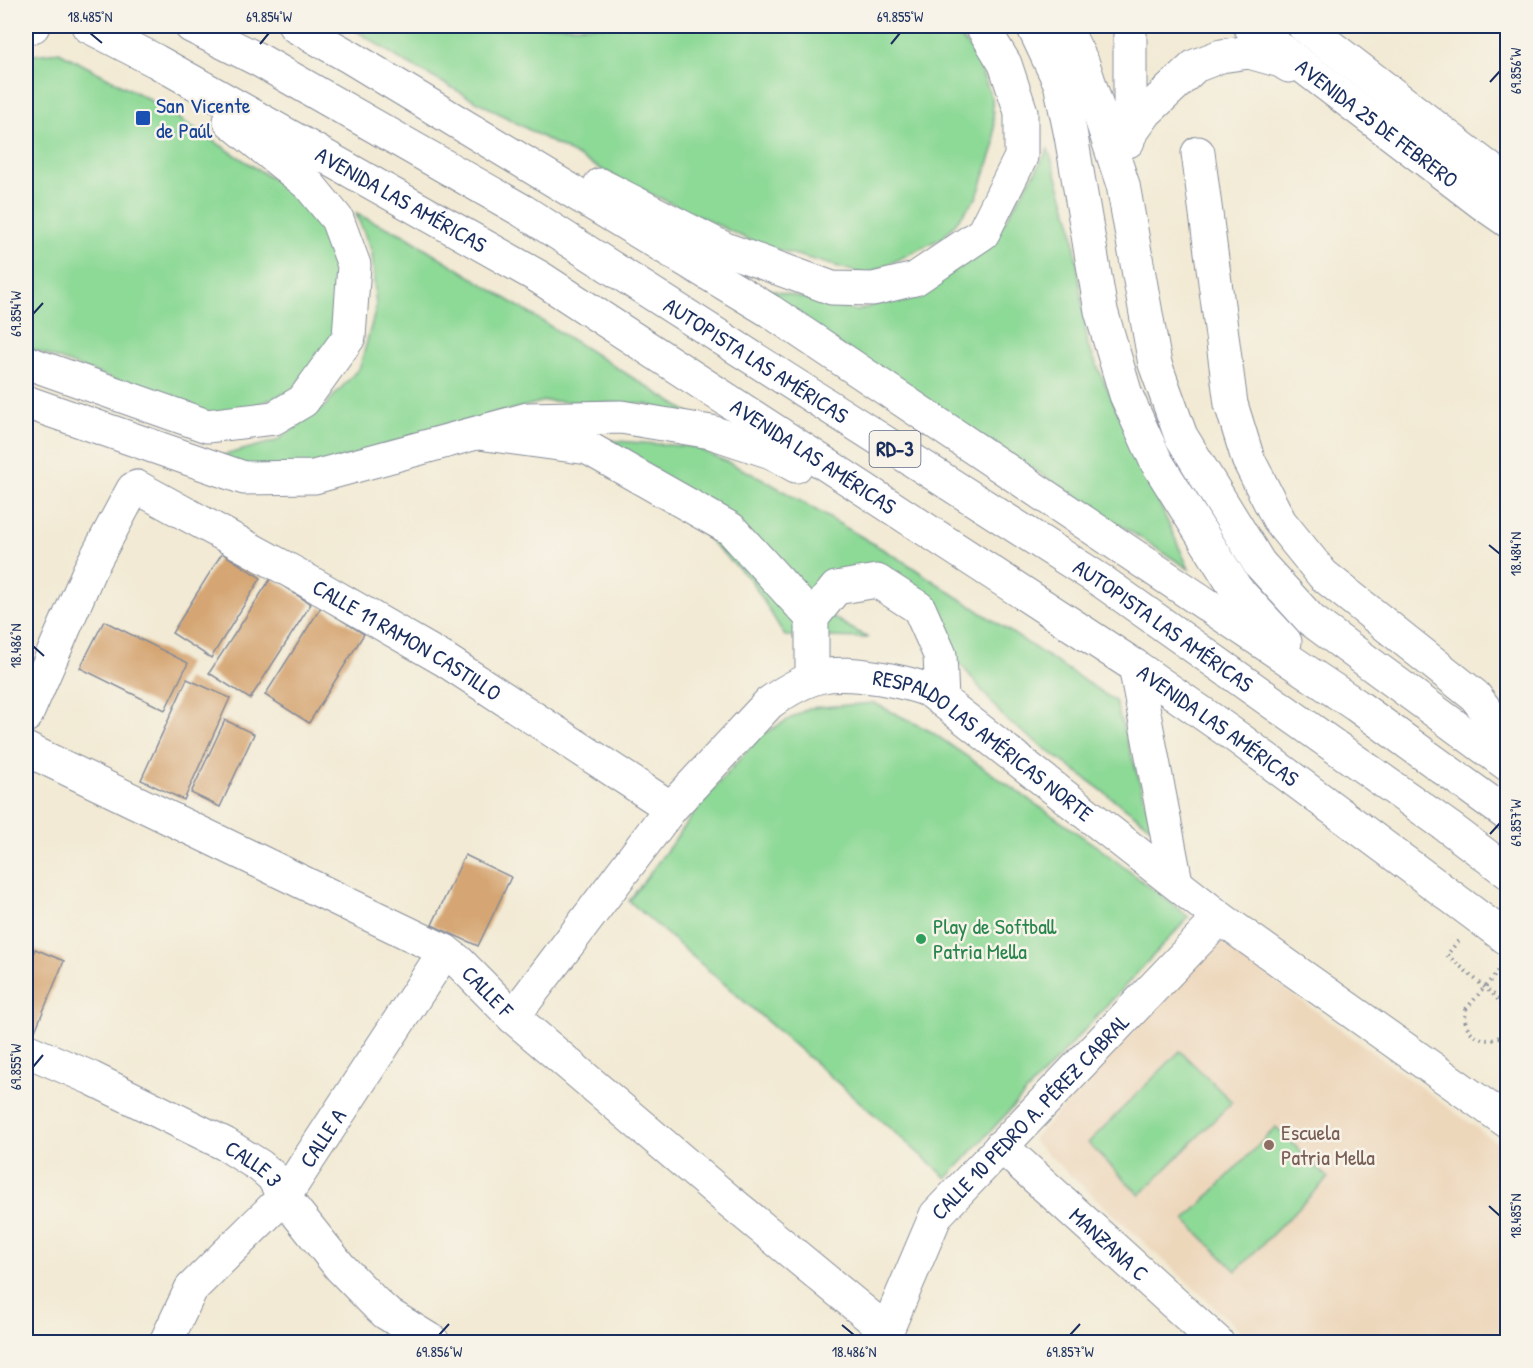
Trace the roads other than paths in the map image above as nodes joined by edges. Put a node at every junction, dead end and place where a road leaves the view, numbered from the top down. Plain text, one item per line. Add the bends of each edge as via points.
1 (33, 26) edge
2 (88, 26) edge
3 (191, 26) edge
4 (295, 26) edge
5 (982, 26) edge
6 (1033, 26) edge
7 (1064, 26) edge
8 (1130, 26) edge
9 (1250, 26) edge
10 (1304, 26) edge
11 (26, 28) edge
12 (350, 57) junction
13 (156, 61) junction
14 (1370, 117) junction
15 (1128, 137) junction
16 (1198, 153) dead end
17 (1508, 183) edge
18 (1123, 185) junction
19 (1508, 221) edge
20 (26, 362) edge
21 (26, 402) edge
22 (479, 433) junction
23 (1014, 588) junction
24 (812, 618) junction
25 (1135, 666) junction
26 (812, 678) junction
27 (942, 699) junction
28 (1356, 705) junction
29 (26, 716) edge
30 (1508, 739) edge
31 (26, 749) edge
32 (1508, 765) edge
33 (671, 808) junction
34 (1508, 815) edge
35 (1508, 872) edge
36 (1176, 882) junction
37 (1220, 918) junction
38 (1508, 939) edge
39 (445, 951) junction
40 (513, 1017) junction
41 (26, 1050) edge
42 (1508, 1122) edge
43 (1001, 1146) junction
44 (284, 1197) junction
45 (884, 1337) edge
46 (166, 1342) edge
47 (433, 1342) edge
48 (1217, 1342) edge

1 - 11 main road
2 - 13 main road, AVENIDA LAS AMÉRICAS
3 - 35 main road, AUTOPISTA LAS AMÉRICAS / RD-3 via 259,60 523,211 1103,582
4 - 12 main road, AUTOPISTA LAS AMÉRICAS / RD-3
5 - 12 main road via 1005,64 1021,112 1021,157 983,233 915,279 873,289 832,288 725,249
6 - 28 main road via 1060,83 1101,311 1126,395 1156,461 1236,588 1282,640
7 - 18 main road via 1083,64
8 - 15 main road
9 - 14 main road, AVENIDA 25 DE FEBRERO
10 - 17 main road, AVENIDA 25 DE FEBRERO
12 - 28 main road, AUTOPISTA LAS AMÉRICAS / RD-3 via 770,311
13 - 20 main road via 309,185 337,219 354,265 349,337 303,400 274,418 207,426
13 - 23 main road, AVENIDA LAS AMÉRICAS via 539,278
14 - 15 main road via 1281,61 1250,52 1221,56 1195,66 1146,112
14 - 19 main road, AVENIDA 25 DE FEBRERO
15 - 18 main road
16 - 30 main road via 1231,404 1248,459 1280,522 1323,575 1475,696
18 - 32 main road via 1155,364 1181,436 1259,563 1311,620
21 - 22 main road via 244,478 314,477
22 - 23 main road via 528,420 621,417 711,432 771,452
22 - 24 main road via 588,448 731,529
23 - 25 main road, AVENIDA LAS AMÉRICAS
24 - 26 main road
24 - 27 main road via 836,588 877,581 919,608 940,655
25 - 36 main road
25 - 38 main road, AVENIDA LAS AMÉRICAS
26 - 27 main road, RESPALDO LAS AMÉRICAS NORTE via 843,674 903,682 930,690
26 - 33 main road, RESPALDO LAS AMÉRICAS NORTE via 769,703
27 - 36 main road, RESPALDO LAS AMÉRICAS NORTE
28 - 34 main road, AUTOPISTA LAS AMÉRICAS / RD-3
29 - 33 main road, CALLE 11 RAMON CASTILLO via 89,571 137,487 445,660
31 - 39 main road, CALLE F
33 - 40 main road, RESPALDO LAS AMÉRICAS NORTE
36 - 37 main road, RESPALDO LAS AMÉRICAS NORTE
37 - 42 main road, RESPALDO LAS AMÉRICAS NORTE
37 - 43 main road, CALLE 10 PEDRO A. PÉREZ CABRAL
39 - 40 main road, CALLE F
39 - 44 main road, CALLE A
40 - 45 main road, CALLE F
41 - 44 main road, CALLE 3 via 225,1144 268,1172
43 - 45 main road, CALLE 10 PEDRO A. PÉREZ CABRAL via 936,1215
43 - 48 main road, MANZANA C
44 - 46 main road, CALLE A via 191,1289
44 - 47 main road, CALLE 3 via 340,1267 375,1303

